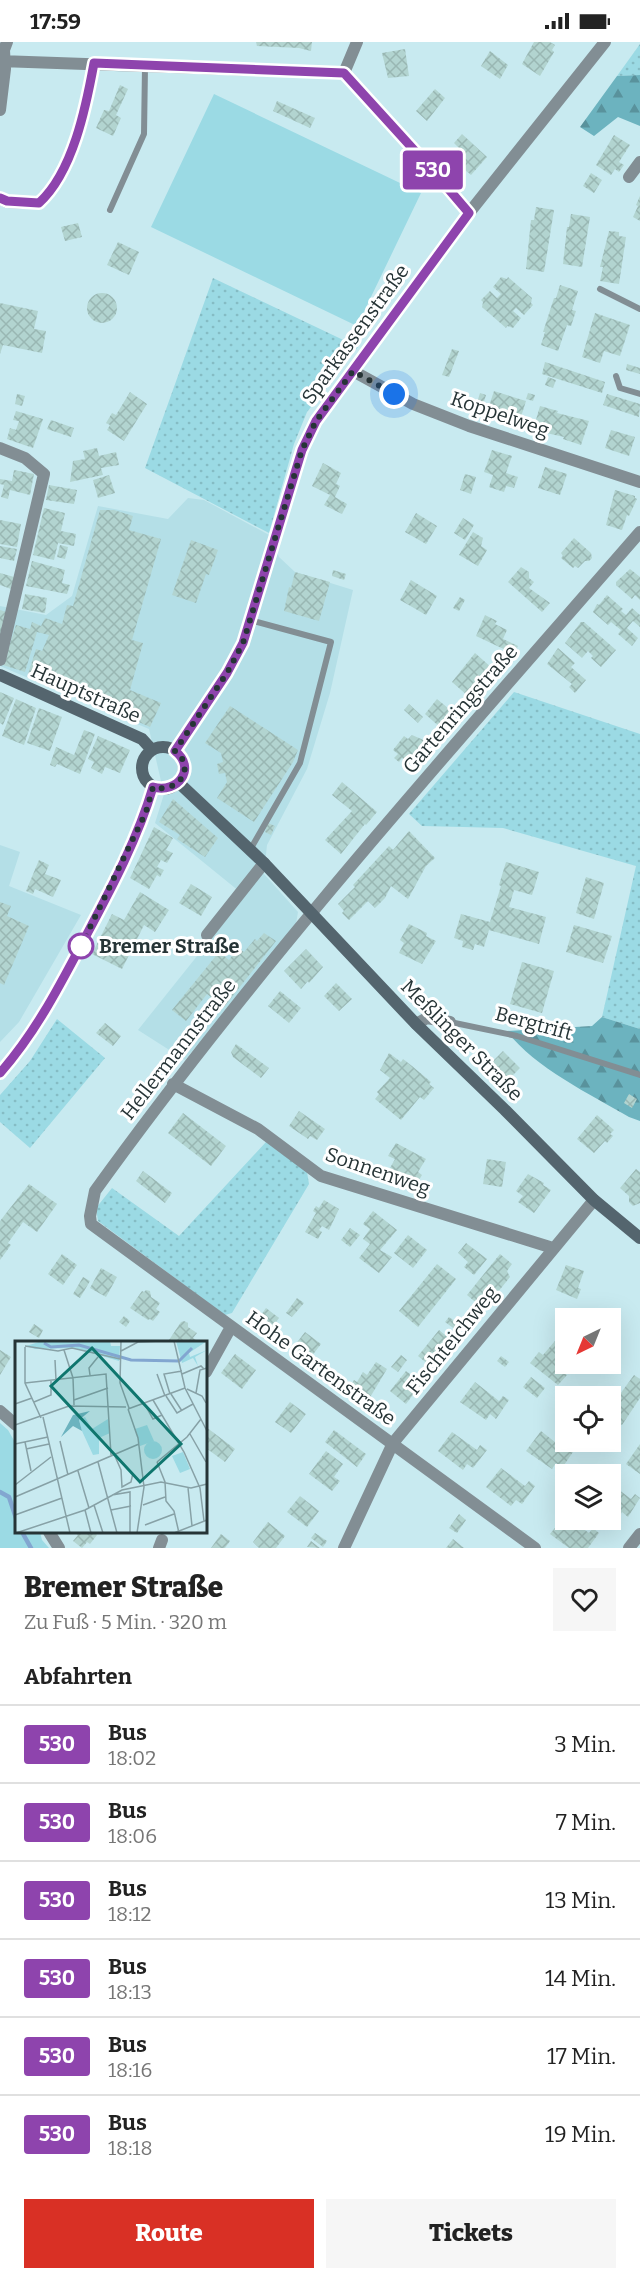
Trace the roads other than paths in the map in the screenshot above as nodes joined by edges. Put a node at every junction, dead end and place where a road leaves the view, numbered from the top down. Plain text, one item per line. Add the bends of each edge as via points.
1 (7, 42) edge
2 (357, 42) edge
3 (605, 42) edge
4 (2, 62) edge
5 (94, 63) junction
6 (145, 66) junction
7 (344, 73) junction
8 (0, 110) edge
9 (640, 162) edge
10 (629, 177) dead end
11 (0, 198) edge
12 (110, 210) dead end
13 (469, 213) junction
14 (600, 289) dead end
15 (640, 309) edge
16 (353, 371) junction
17 (616, 376) dead end
18 (640, 394) edge
19 (0, 448) edge
20 (640, 482) edge
21 (640, 532) edge
22 (250, 620) junction
23 (0, 660) edge
24 (0, 675) edge
25 (152, 750) junction
26 (175, 751) junction
27 (179, 783) junction
28 (153, 787) junction
29 (250, 850) junction
30 (264, 863) junction
31 (310, 914) junction
32 (207, 935) dead end
33 (450, 1022) joint
34 (416, 1024) junction
35 (0, 1073) edge
36 (640, 1075) edge
37 (173, 1084) junction
38 (594, 1200) junction
39 (90, 1215) joint
40 (640, 1238) edge
41 (553, 1248) junction
42 (231, 1327) junction
43 (207, 1370) edge
44 (0, 1411) edge
45 (15, 1424) edge
46 (393, 1443) junction
47 (50, 1533) edge
48 (640, 1534) edge
49 (59, 1548) edge
50 (344, 1548) edge
51 (535, 1548) edge
52 (629, 1548) edge

1 - 4 street
2 - 7 street
3 - 13 street, Sparkassenstraße
4 - 5 street
4 - 8 street via 5,69
5 - 6 street
5 - 11 street via 78,128 51,192 39,203
6 - 7 street
6 - 12 lane via 144,134
7 - 13 street
9 - 10 street
13 - 16 street, Sparkassenstraße
14 - 15 lane
16 - 20 street, Koppelweg via 413,404 469,426
16 - 22 street, Sparkassenstraße via 316,421 302,450
17 - 18 lane via 620,388
19 - 23 street via 25,458 44,474
21 - 31 street, Gartenringstraße
22 - 26 street, Sparkassenstraße via 227,673
22 - 29 lane via 332,642 300,763
24 - 25 street, Hauptstraße via 142,739
25 - 26 street via 166,747
25 - 28 street via 145,756 142,774
26 - 27 street via 184,768
27 - 28 street via 162,790
27 - 29 street
28 - 35 street via 146,812 104,902 57,992 37,1027
29 - 30 street
30 - 31 street, Meßlinger Straße
30 - 32 street
31 - 34 street, Meßlinger Straße
31 - 37 street, Hellermannstraße
33 - 34 street, Bergtrift via 426,1018
33 - 36 lane, Bergtrift via 517,1036
34 - 38 street, Meßlinger Straße
37 - 39 street, Hellermannstraße via 95,1191
37 - 41 street, Sonnenweg via 258,1129 321,1176
38 - 40 street, Meßlinger Straße
38 - 41 street, Fischteichweg
39 - 42 street, Hohe Gartenstraße via 91,1224
41 - 46 street, Fischteichweg
42 - 43 street
42 - 46 street, Hohe Gartenstraße
44 - 45 street
46 - 50 street, Fischteichweg
46 - 51 street, Hohe Gartenstraße
47 - 49 street
48 - 52 street

